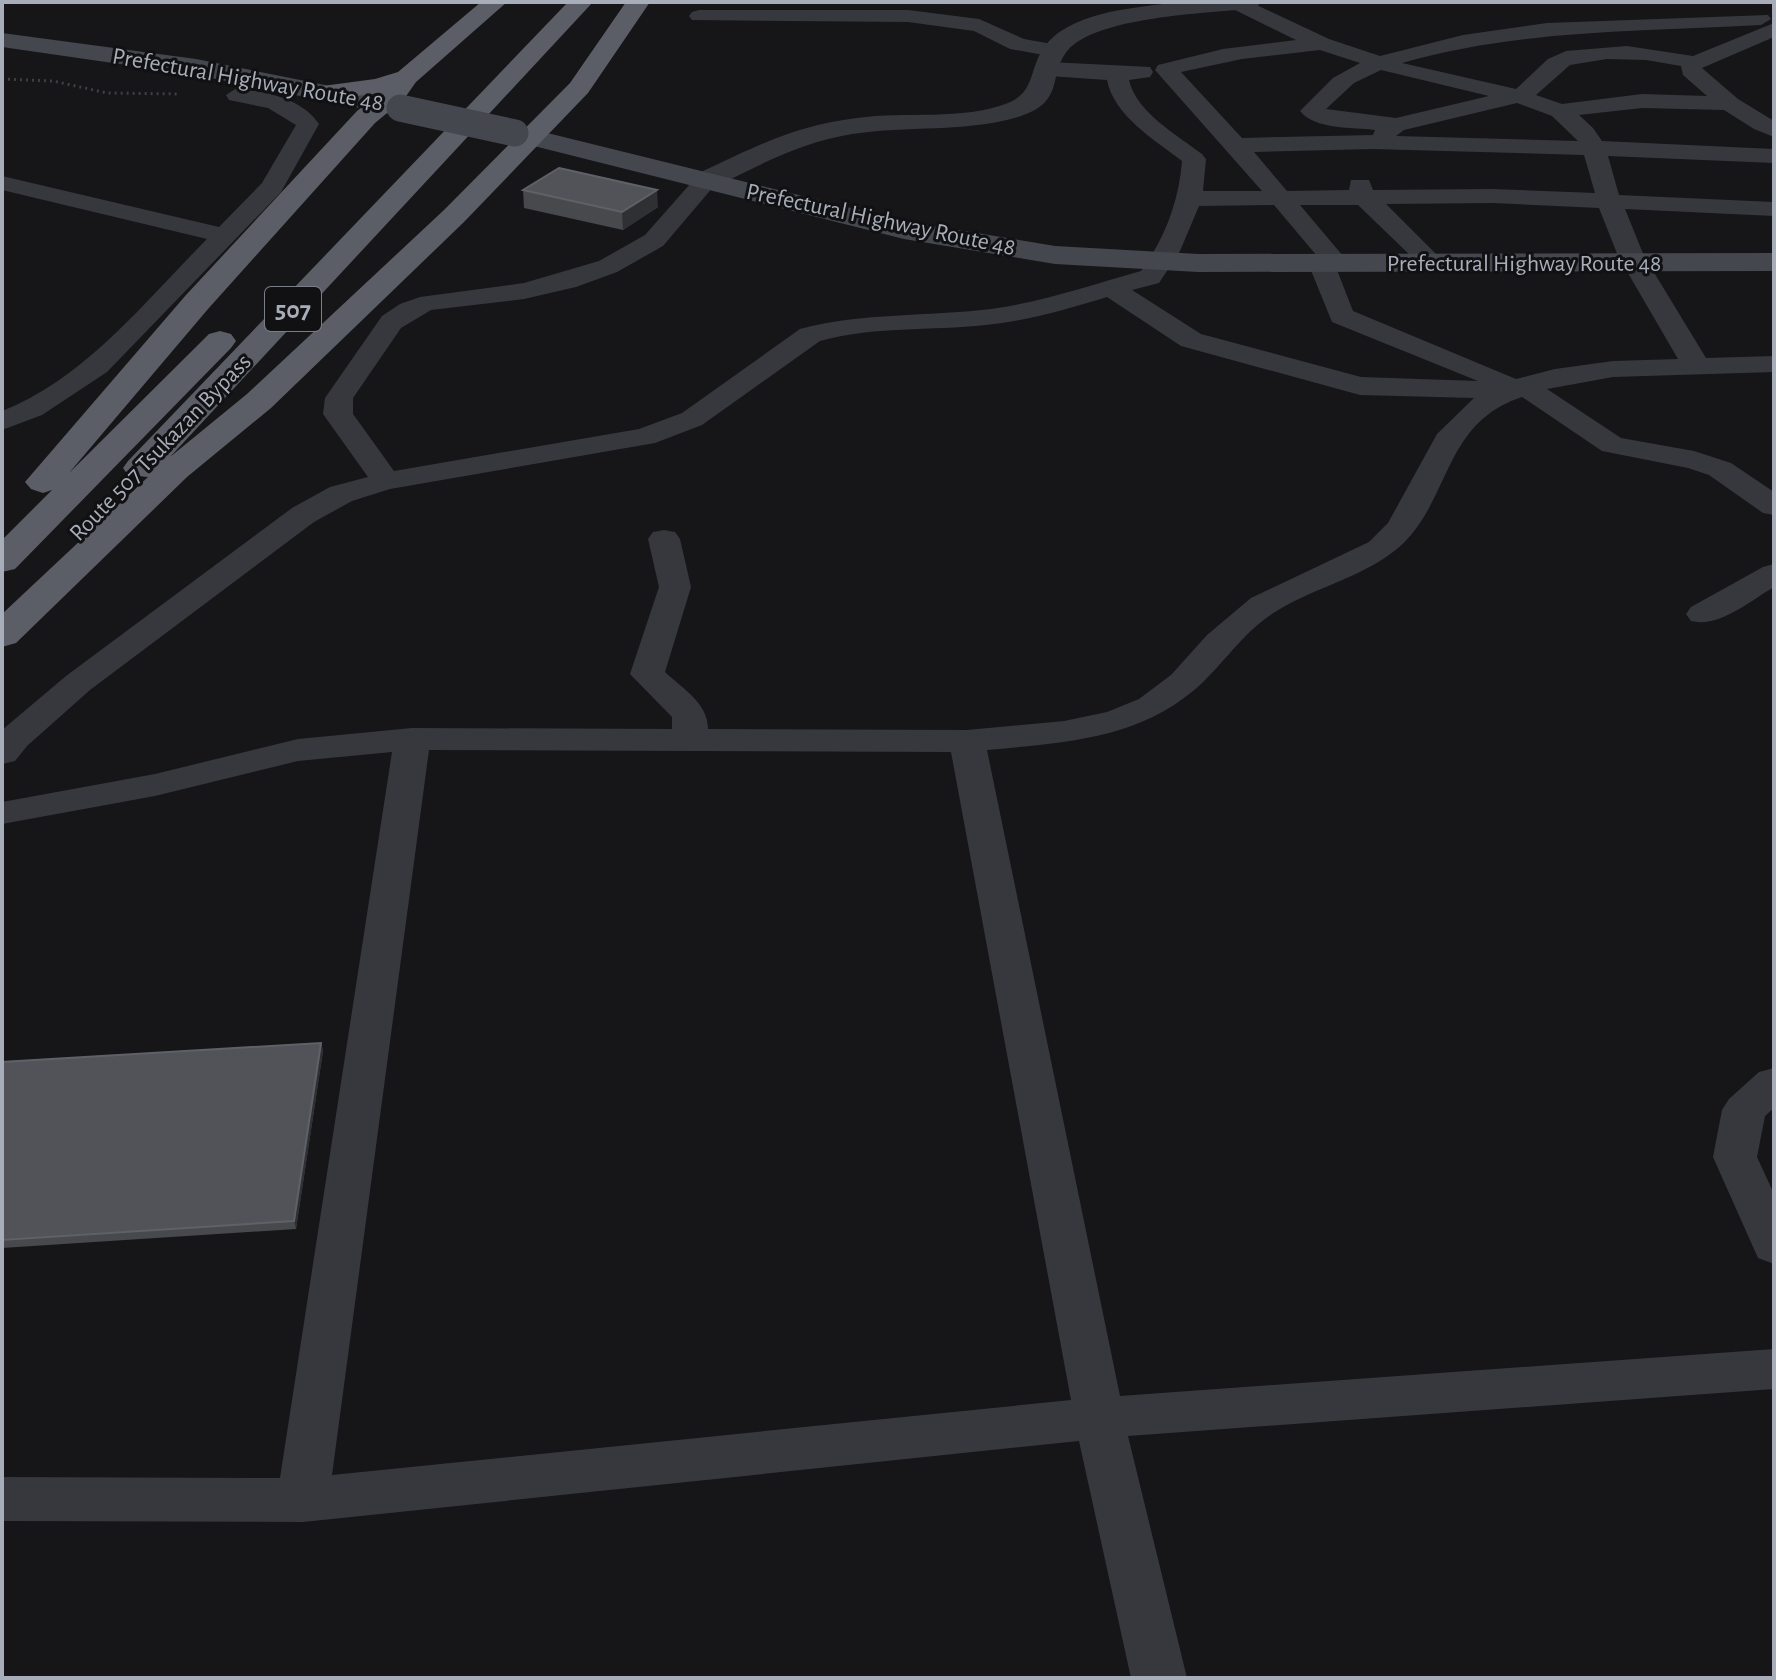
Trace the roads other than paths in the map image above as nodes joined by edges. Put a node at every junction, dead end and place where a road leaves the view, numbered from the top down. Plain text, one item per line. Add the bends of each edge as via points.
1 (495, 2) edge
2 (547, 2) edge
3 (581, 2) edge
4 (638, 2) edge
5 (1243, 3) edge
6 (699, 16) dead end
7 (1770, 23) edge
8 (2, 40) edge
9 (1321, 44) junction
10 (1052, 60) junction
11 (1380, 62) junction
12 (1692, 63) junction
13 (1166, 70) junction
14 (1321, 73) dead end
15 (1117, 74) junction
16 (407, 77) junction
17 (1349, 77) junction
18 (262, 79) junction
19 (1211, 82) dead end
20 (1183, 87) junction
21 (324, 92) junction
22 (1519, 96) junction
23 (391, 106) junction
24 (1730, 106) junction
25 (1774, 107) edge
26 (1404, 123) junction
27 (1579, 130) junction
28 (1774, 132) edge
29 (524, 135) junction
30 (1373, 142) junction
31 (1236, 145) junction
32 (1774, 156) edge
33 (1354, 165) junction
34 (1257, 168) junction
35 (1611, 172) junction
36 (707, 180) junction
37 (2, 183) edge
38 (1363, 196) junction
39 (1280, 197) junction
40 (1186, 199) junction
41 (1610, 204) junction
42 (1774, 209) edge
43 (222, 235) junction
44 (1160, 262) junction
45 (1774, 262) edge
46 (1327, 263) junction
47 (1636, 263) junction
48 (1427, 264) junction
49 (1110, 288) junction
50 (1774, 364) edge
51 (1696, 365) junction
52 (1517, 388) junction
53 (2, 421) edge
54 (386, 481) junction
55 (1774, 506) edge
56 (2, 529) edge
57 (664, 539) dead end
58 (2, 561) edge
59 (1774, 574) edge
60 (2, 611) edge
61 (1703, 614) dead end
62 (2, 635) edge
63 (412, 739) junction
64 (690, 740) junction
65 (967, 741) junction
66 (2, 753) edge
67 (2, 813) edge
68 (1774, 1083) edge
69 (1774, 1246) edge
70 (1774, 1369) edge
71 (1099, 1418) junction
72 (2, 1499) edge
73 (303, 1500) junction
74 (1159, 1678) edge

1 - 16 highway
2 - 58 highway, Route 507 Tsukazan Bypass / 507 via 392,171
3 - 60 highway, Route 507 Tsukazan Bypass / 507
4 - 29 highway via 579,88
5 - 9 street
5 - 10 street via 1122,19 1067,38
6 - 10 street via 908,16 979,25
7 - 11 street via 1504,33
7 - 12 street via 1716,57
8 - 18 main road, Prefectural Highway Route 48
9 - 11 street
9 - 13 street via 1252,51
10 - 15 street
10 - 36 street via 1038,98 1018,108 973,118 827,131 772,147
11 - 17 street
11 - 22 street
12 - 22 street via 1651,51 1578,56 1561,60
12 - 24 street via 1691,70
13 - 15 street
13 - 20 street
14 - 17 street
15 - 40 street via 1121,95 1194,159 1194,182
16 - 21 highway
16 - 23 highway
17 - 26 street via 1311,111 1323,117
18 - 21 main road, Prefectural Highway Route 48
18 - 43 street via 237,95 278,103 297,111 308,124 272,187
19 - 20 street
20 - 31 street
21 - 23 main road, Prefectural Highway Route 48
22 - 26 street
22 - 27 street
23 - 29 main road, Prefectural Highway Route 48, bridge
23 - 56 highway via 357,127 197,302
24 - 25 street
24 - 27 street via 1642,101
24 - 28 street
26 - 27 street
26 - 30 street
27 - 28 street
27 - 30 street
27 - 32 street
27 - 35 street
29 - 36 main road, Prefectural Highway Route 48
29 - 62 highway via 358,308 259,401 175,470
30 - 31 street
30 - 33 street
31 - 34 street
33 - 34 street
33 - 35 street
33 - 38 street
34 - 39 street
35 - 41 street
36 - 44 main road, Prefectural Highway Route 48 via 973,243
36 - 54 street via 647,246 622,260 516,292 441,300 399,315 339,398 338,414
37 - 43 street
38 - 39 street
38 - 41 street via 1492,196
38 - 48 street via 1425,256
39 - 40 street
39 - 46 street via 1330,256
40 - 44 street via 1182,224
41 - 42 street
41 - 47 street
43 - 53 street via 97,366 32,409
44 - 46 main road, Prefectural Highway Route 48
44 - 49 street via 1150,277
45 - 47 main road, Prefectural Highway Route 48
46 - 48 main road, Prefectural Highway Route 48
46 - 52 street via 1342,316
47 - 48 main road, Prefectural Highway Route 48
47 - 51 street
49 - 52 street via 1191,340 1360,386
49 - 54 street via 992,317 833,328 810,335 692,419 645,437
50 - 51 street
51 - 52 street via 1613,369
52 - 55 street via 1612,445 1720,469
52 - 65 street via 1491,398 1447,440 1401,527 1380,549 1263,605 1151,706 1117,721 1064,732
54 - 66 street via 341,494 303,515 78,683
57 - 64 street via 675,587 647,674 690,714
59 - 61 street
63 - 64 street
63 - 67 street via 298,750 155,785
63 - 73 street
64 - 65 street
65 - 71 street
68 - 69 street via 1744,1110 1735,1157
70 - 71 street
71 - 73 street
71 - 74 street
72 - 73 street

